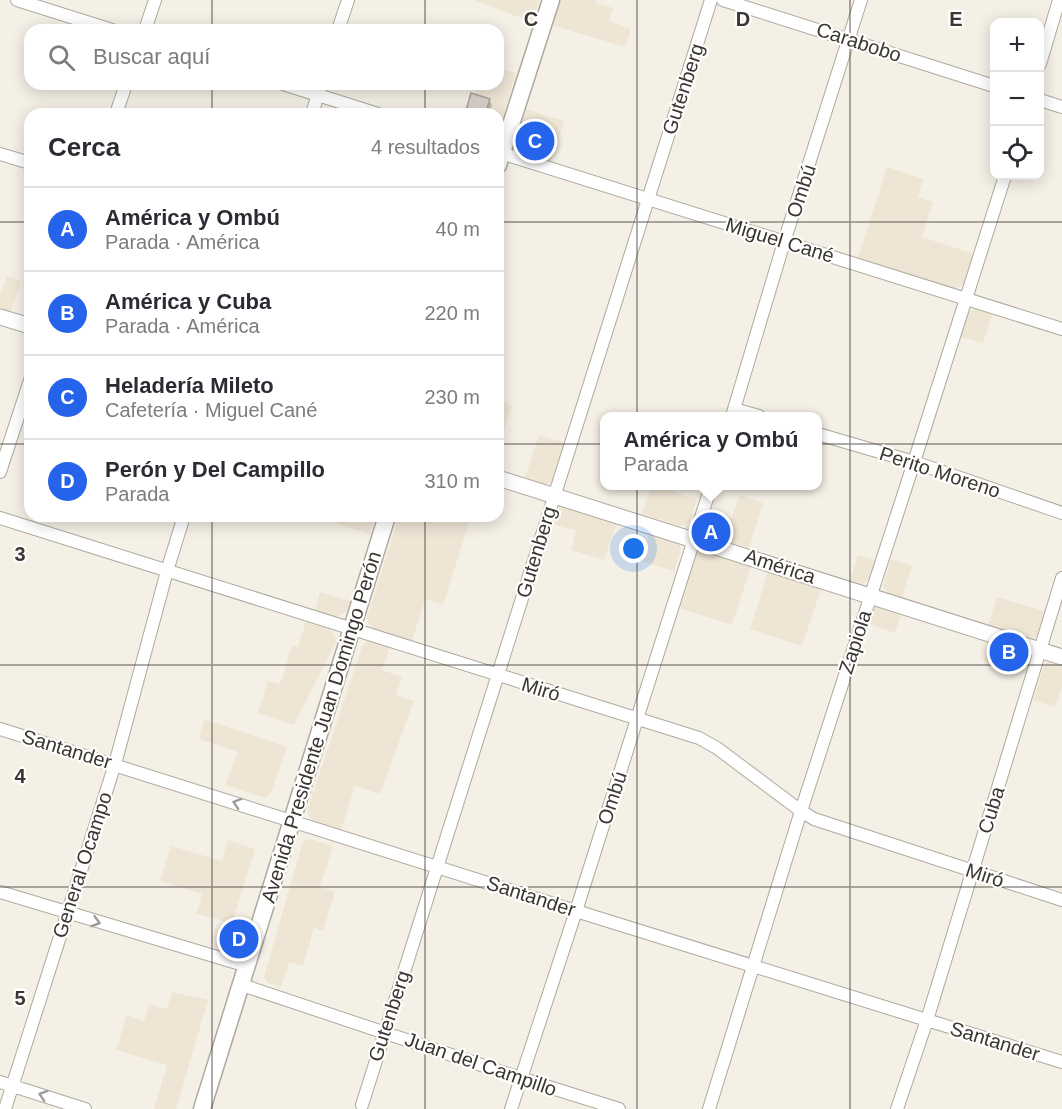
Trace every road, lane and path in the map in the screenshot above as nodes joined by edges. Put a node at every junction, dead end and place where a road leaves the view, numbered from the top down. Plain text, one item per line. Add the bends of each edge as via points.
1 (17, 0) edge
2 (154, 0) edge
3 (348, 0) edge
4 (551, 0) edge
5 (711, 0) edge
6 (723, 0) edge
7 (861, 0) edge
8 (1059, 0) edge
9 (93, 24) edge
10 (147, 24) edge
11 (340, 24) edge
12 (849, 39) junction
13 (1044, 51) edge
14 (990, 85) edge
15 (124, 90) edge
16 (320, 90) edge
17 (322, 90) edge
18 (1044, 101) edge
19 (1062, 107) edge
20 (118, 108) edge
21 (314, 108) edge
22 (364, 108) edge
23 (504, 142) edge
24 (0, 154) edge
25 (504, 158) edge
26 (24, 161) edge
27 (1004, 180) edge
28 (647, 199) junction
29 (784, 242) junction
30 (966, 298) junction
31 (0, 317) edge
32 (24, 324) edge
33 (1062, 329) edge
34 (24, 398) edge
35 (733, 412) edge
36 (822, 435) edge
37 (914, 462) junction
38 (0, 472) edge
39 (504, 479) edge
40 (710, 490) edge
41 (554, 495) junction
42 (1062, 513) edge
43 (0, 518) edge
44 (182, 522) edge
45 (385, 522) edge
46 (694, 539) junction
47 (167, 571) junction
48 (1062, 578) edge
49 (870, 594) junction
50 (352, 629) junction
51 (1039, 649) junction
52 (1062, 657) edge
53 (497, 675) junction
54 (637, 718) junction
55 (0, 729) edge
56 (115, 764) junction
57 (801, 812) junction
58 (292, 820) junction
59 (437, 866) junction
60 (973, 872) junction
61 (0, 892) edge
62 (1062, 900) edge
63 (576, 911) junction
64 (67, 913) junction
65 (247, 966) junction
66 (753, 967) junction
67 (242, 985) junction
68 (927, 1020) junction
69 (384, 1031) junction
70 (1062, 1062) edge
71 (520, 1078) junction
72 (6, 1084) edge
73 (362, 1105) dead end
74 (5, 1109) edge
75 (85, 1109) edge
76 (202, 1109) edge
77 (511, 1109) edge
78 (619, 1109) edge
79 (709, 1109) edge
80 (897, 1109) edge

1 - 9 street
2 - 10 street
3 - 11 street
4 - 23 main road
5 - 28 street, Gutenberg
6 - 12 street, Carabobo
7 - 12 street, Ombú
8 - 13 street
12 - 14 street, Carabobo
12 - 29 street, Ombú
15 - 20 street
16 - 21 street
17 - 22 street
18 - 19 street
24 - 26 street
25 - 28 street, Miguel Cané
27 - 30 street, Zapiola
28 - 29 street, Miguel Cané
28 - 41 street, Gutenberg
29 - 30 street, Miguel Cané
29 - 35 street, Ombú
30 - 33 street, Miguel Cané
30 - 37 street, Zapiola
31 - 32 street
34 - 38 street
36 - 37 street, Perito Moreno
37 - 42 street, Perito Moreno
37 - 49 street, Zapiola
39 - 41 street, América
40 - 46 street, Ombú
41 - 46 street, América
41 - 53 street, Gutenberg
43 - 47 street, Miró
44 - 47 street, General Ocampo
45 - 50 main road, Avenida Presidente Juan Domingo Perón
46 - 49 street, América
46 - 54 street, Ombú
47 - 50 street, Miró
47 - 56 street, General Ocampo
48 - 51 street, Cuba
49 - 51 street, América
49 - 57 street, Zapiola
50 - 53 street, Miró
50 - 58 main road, Avenida Presidente Juan Domingo Perón
51 - 52 street, América
51 - 60 street, Cuba
53 - 54 street, Miró
53 - 59 street, Gutenberg
54 - 57 street, Miró via 707,742
54 - 63 street, Ombú
55 - 56 street, Santander
58 -> 56 street, Santander
56 - 64 street, General Ocampo
57 - 60 street, Miró
57 - 66 street, Zapiola
58 - 59 street, Santander
58 - 65 main road, Avenida Presidente Juan Domingo Perón
59 - 63 street, Santander
59 - 69 street, Gutenberg
60 - 62 street, Miró
60 - 68 street, Cuba
61 - 64 street
63 - 66 street, Santander
63 - 71 street, Ombú
64 -> 65 street
64 - 72 street, General Ocampo
65 - 67 main road, Avenida Presidente Juan Domingo Perón
66 - 68 street, Santander
66 - 79 street, Zapiola
67 - 69 street, Juan del Campillo
67 - 76 main road, Avenida Presidente Juan Domingo Perón
68 - 70 street, Santander
68 - 80 street, Cuba
69 - 71 street, Juan del Campillo
69 - 73 street, Gutenberg
71 - 77 street, Ombú
71 - 78 street, Juan del Campillo
72 - 74 street, General Ocampo
75 -> 72 street

